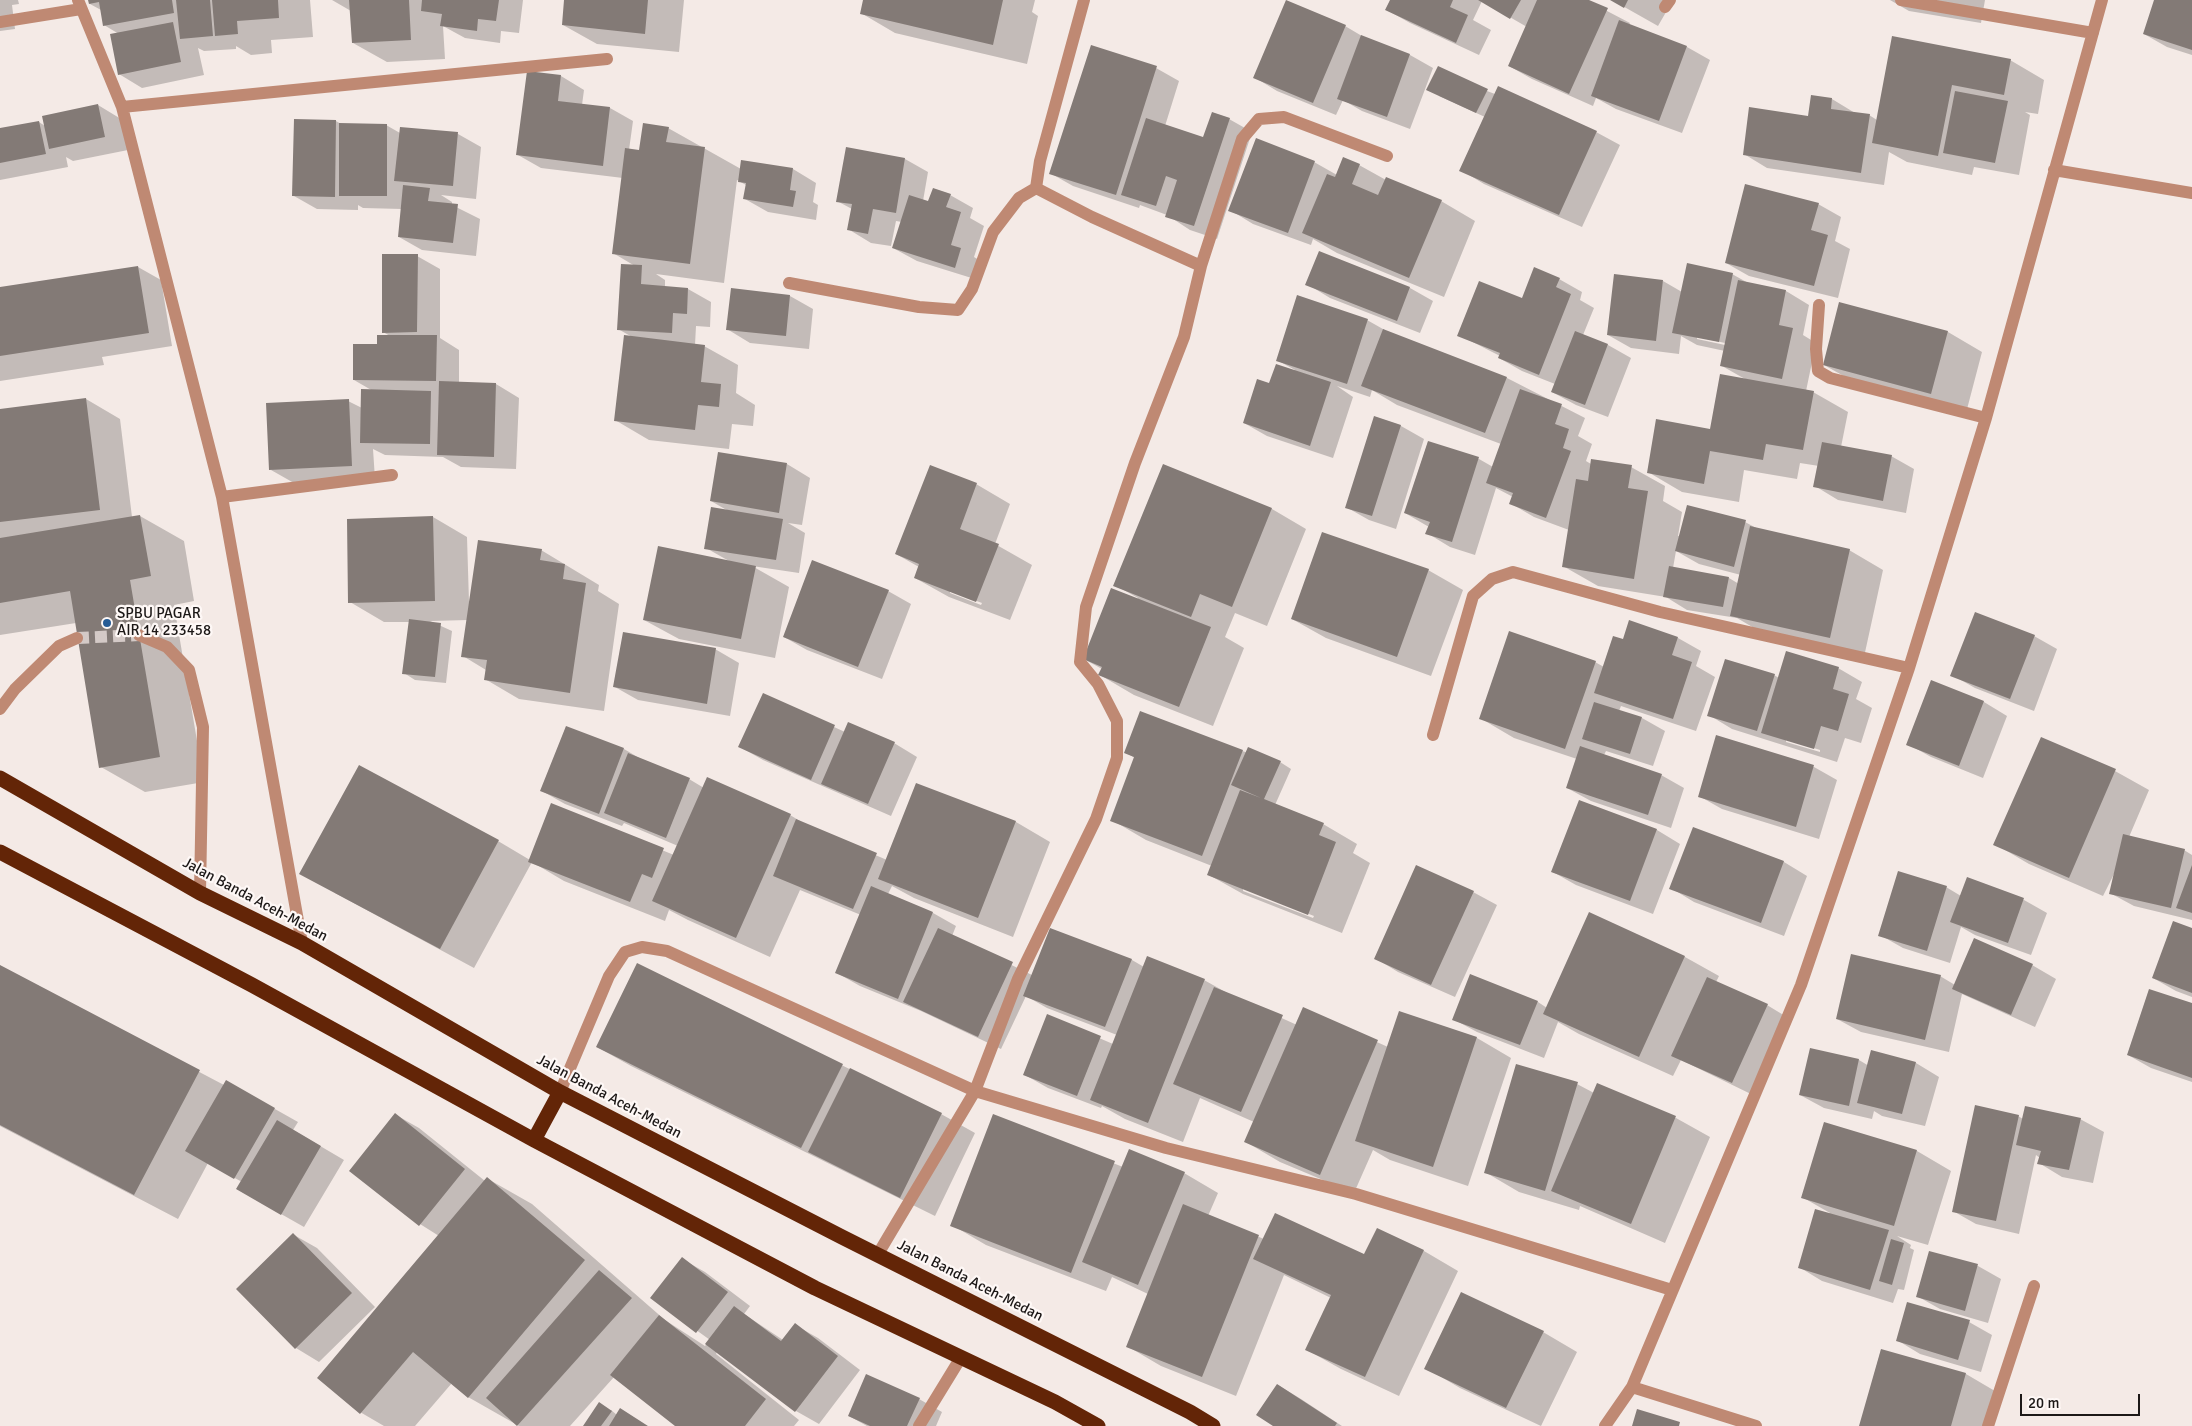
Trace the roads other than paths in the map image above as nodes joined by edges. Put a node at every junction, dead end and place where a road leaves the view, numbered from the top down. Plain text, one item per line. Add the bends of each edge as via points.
1 (1084, 0) edge
2 (1901, 0) edge
3 (2102, 0) edge
4 (80, 5) edge
5 (0, 22) edge
6 (2092, 33) junction
7 (607, 59) dead end
8 (122, 107) junction
9 (1387, 156) dead end
10 (2054, 170) junction
11 (1036, 188) junction
12 (2192, 194) edge
13 (1202, 266) junction
14 (789, 283) dead end
15 (1818, 305) dead end
16 (1986, 418) junction
17 (392, 475) dead end
18 (222, 496) junction
19 (139, 635) tunnel mouth
20 (77, 638) tunnel mouth
21 (1909, 668) junction
22 (0, 709) edge
23 (1433, 735) dead end
24 (0, 778) edge
25 (0, 852) edge
26 (200, 893) junction
27 (302, 943) junction
28 (975, 1090) junction
29 (560, 1092) junction
30 (534, 1140) junction
31 (878, 1254) junction
32 (2034, 1286) dead end
33 (1672, 1290) junction
34 (960, 1359) junction
35 (1632, 1387) junction
36 (919, 1426) edge
37 (1098, 1426) edge
38 (1213, 1426) edge
39 (1606, 1426) edge
40 (1756, 1426) edge
41 (1988, 1426) edge

1 - 11 street via 1040,161
2 - 6 street
3 - 6 street
4 - 5 street
4 - 8 street
6 - 10 street
7 - 8 street
8 - 18 street
9 - 13 street via 1284,117 1259,118 1242,139
10 - 12 street
10 - 16 street
11 - 13 street
11 - 14 street via 1019,198 993,232 972,289 958,310 919,307
13 - 28 street via 1184,337 1135,463 1086,607 1080,662 1098,684 1117,721 1117,758 1096,819 1018,979
15 - 16 street via 1818,371 1830,378
16 - 21 street
17 - 18 street
18 - 27 street
19 - 26 street via 167,647 189,670 203,727
20 - 22 street via 59,646 15,689
21 - 23 street via 1660,612 1513,572 1492,580 1473,596
21 - 33 street via 1801,985
24 - 26 highway, Jalan Banda Aceh-Medan
25 - 30 highway via 252,985
26 - 27 highway, Jalan Banda Aceh-Medan
27 - 29 highway, Jalan Banda Aceh-Medan
28 - 29 street via 667,951 642,947 625,952 608,976
28 - 31 street
28 - 33 street via 1166,1148 1356,1194
29 - 30 highway
29 - 31 highway, Jalan Banda Aceh-Medan
30 - 34 highway via 815,1288
31 - 38 highway, Jalan Banda Aceh-Medan
32 - 41 street
33 - 35 street
34 - 36 street
34 - 37 highway via 1055,1402
35 - 39 street
35 - 40 street

